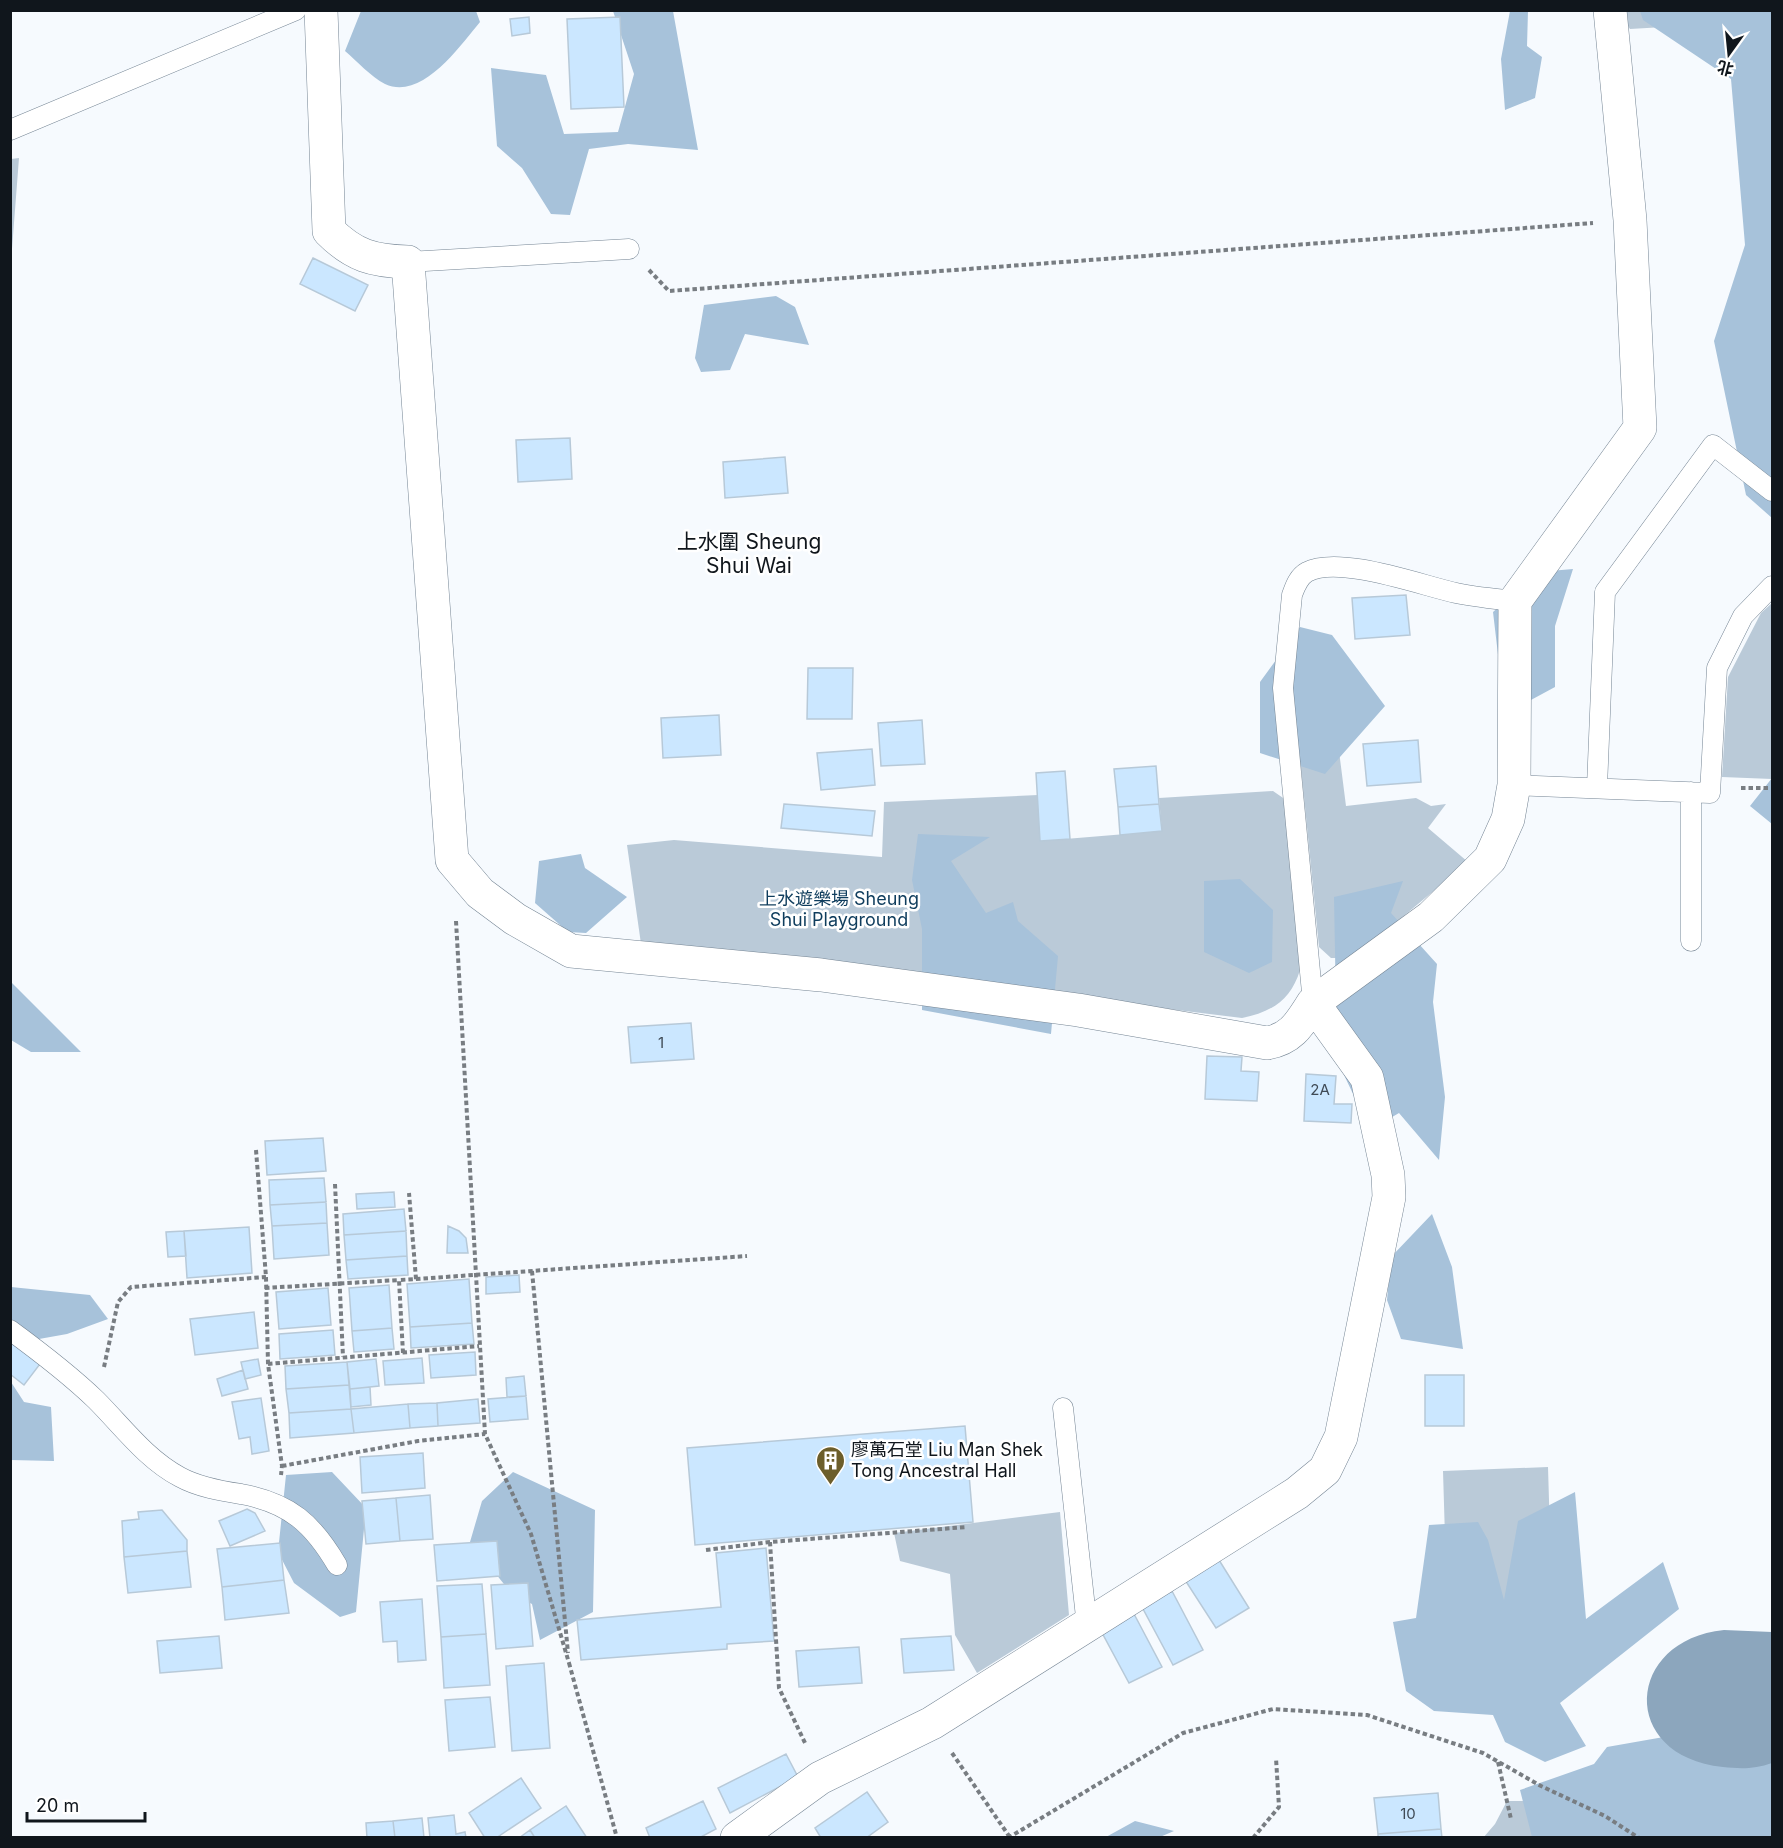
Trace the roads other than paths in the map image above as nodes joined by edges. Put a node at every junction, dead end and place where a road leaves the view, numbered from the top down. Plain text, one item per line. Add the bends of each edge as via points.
1 (296, 10) edge
2 (321, 10) edge
3 (1610, 10) edge
4 (10, 130) edge
5 (628, 249) dead end
6 (408, 262) junction
7 (1773, 491) edge
8 (1773, 586) edge
9 (1515, 601) junction
10 (1514, 785) junction
11 (1597, 787) junction
12 (1691, 792) junction
13 (1692, 941) dead end
14 (1313, 1003) junction
15 (10, 1330) edge
16 (1063, 1408) dead end
17 (336, 1565) dead end
18 (1087, 1626) junction
19 (737, 1838) edge

1 - 4 lane
2 - 6 street via 329,231 346,248 378,261
3 - 9 street via 1630,220 1640,428
5 - 6 lane
6 - 14 street via 452,860 480,893 515,919 571,951 833,976 1078,1010 1267,1043 1292,1034
7 - 11 lane via 1713,445 1605,592
8 - 12 lane via 1743,616 1717,668 1710,793
9 - 10 street
9 - 14 lane via 1458,593 1353,568 1323,567 1305,573 1297,582 1292,595 1283,688
10 - 11 lane
10 - 14 street via 1508,819 1490,859 1431,917
11 - 12 lane
12 - 13 lane
14 - 18 street via 1367,1078 1388,1174 1389,1197 1341,1437 1325,1470 1297,1494
15 - 17 lane via 60,1366 158,1463 180,1478 276,1504 299,1516 320,1537
16 - 18 lane
18 - 19 street via 932,1723 820,1778

